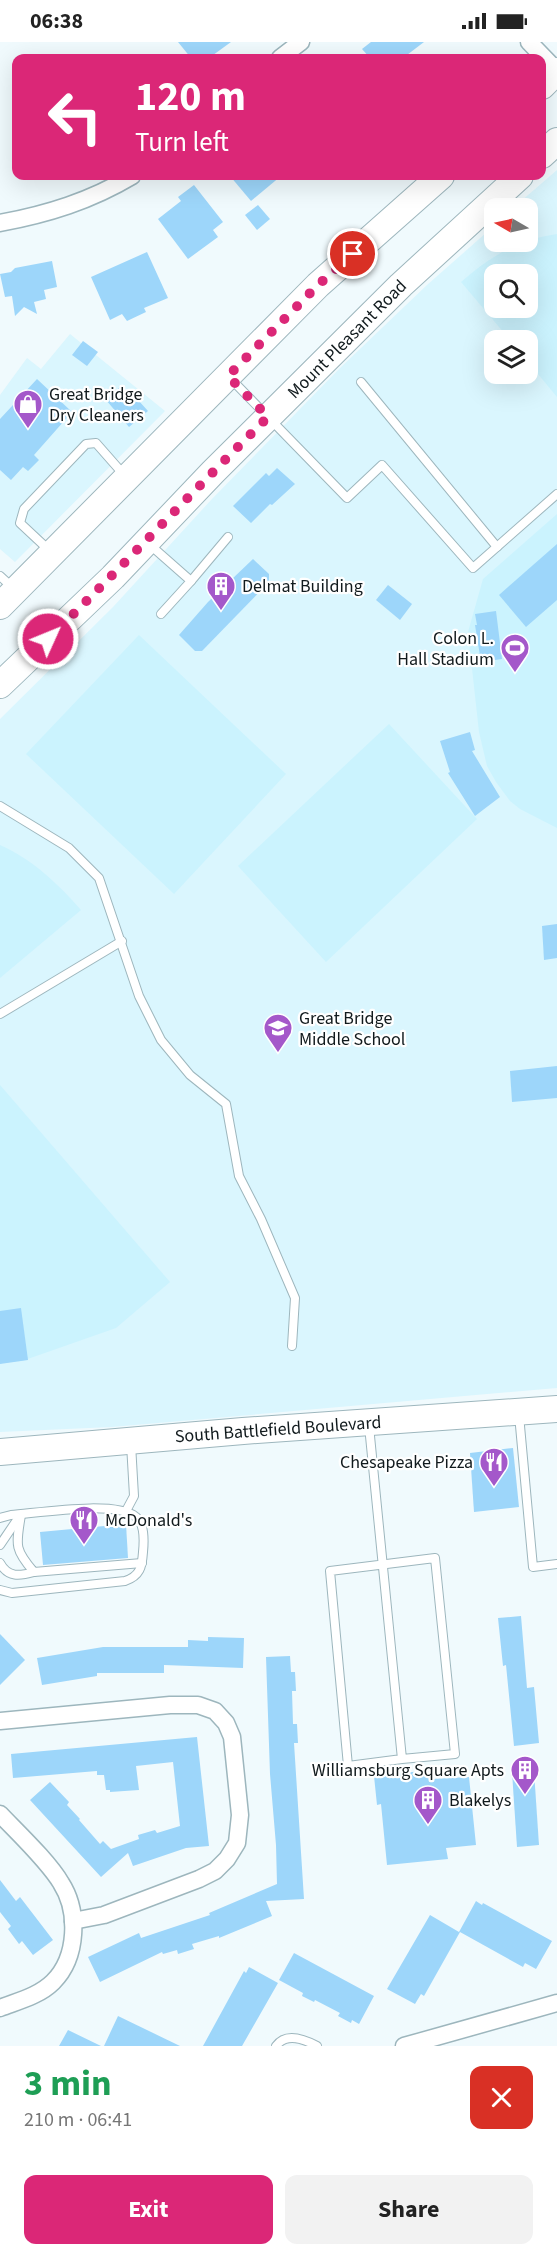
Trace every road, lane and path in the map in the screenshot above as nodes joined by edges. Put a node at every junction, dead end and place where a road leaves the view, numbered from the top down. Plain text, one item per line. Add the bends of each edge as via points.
1 (301, 42) edge
2 (529, 42) edge
3 (285, 54) edge
4 (541, 54) edge
5 (546, 60) edge
6 (557, 71) edge
7 (546, 82) edge
8 (557, 141) edge
9 (546, 151) edge
10 (125, 180) edge
11 (436, 180) edge
12 (515, 180) edge
13 (0, 223) edge
14 (228, 376) junction
15 (361, 382) dead end
16 (268, 417) junction
17 (127, 478) junction
18 (557, 494) edge
19 (228, 537) dead end
20 (147, 541) junction
21 (497, 547) junction
22 (52, 554) junction
23 (191, 580) junction
24 (5, 591) edge
25 (161, 614) dead end
26 (0, 685) edge
27 (0, 806) edge
28 (122, 941) junction
29 (0, 1014) edge
30 (292, 1346) dead end
31 (557, 1408) edge
32 (519, 1412) junction
33 (368, 1422) junction
34 (131, 1441) junction
35 (0, 1452) edge
36 (126, 1511) junction
37 (21, 1515) junction
38 (0, 1518) edge
39 (0, 1545) edge
40 (0, 1563) edge
41 (142, 1563) junction
42 (382, 1564) junction
43 (557, 1564) edge
44 (34, 1572) junction
45 (0, 1590) edge
46 (0, 1721) edge
47 (402, 1759) junction
48 (0, 1814) edge
49 (73, 1921) junction
50 (557, 2003) edge
51 (0, 2008) edge
52 (276, 2046) edge
53 (317, 2046) edge
54 (404, 2046) edge

1 - 3 street
2 - 4 street
5 - 6 street
6 - 7 main road
8 - 9 main road
10 - 13 street via 63,209
11 - 14 main road via 318,285
12 - 16 main road, Mount Pleasant Road via 401,285
14 - 16 lane
14 - 17 main road
15 - 21 lane
16 - 20 main road, Mount Pleasant Road
16 - 21 lane via 347,498 382,465 473,568
17 - 22 main road
17 - 22 lane via 96,443 86,444 24,509 20,523
18 - 21 lane
19 - 23 lane
20 - 23 lane
20 - 26 main road, Mount Pleasant Road
22 - 24 main road
23 - 25 lane
27 - 28 lane via 69,848 99,878
28 - 29 lane
28 - 30 lane via 140,996 161,1040 190,1075 226,1104 238,1176 295,1298
31 - 32 main road, South Battlefield Boulevard
32 - 33 main road, South Battlefield Boulevard
32 - 43 lane via 533,1567
33 - 34 main road, South Battlefield Boulevard
33 - 42 lane
34 - 35 main road, South Battlefield Boulevard
34 - 36 lane via 134,1496
36 - 37 lane via 90,1508
36 - 41 lane via 138,1518 143,1530
37 - 38 lane
37 - 39 lane
37 - 44 lane via 19,1555
40 - 44 lane via 5,1571 19,1576
41 - 44 lane
41 - 45 lane via 133,1578 119,1582 12,1593
42 - 47 lane
42 - 47 lane via 330,1571 348,1766
42 - 47 lane via 435,1558 439,1592 455,1754
46 - 49 street via 184,1704 215,1711 232,1737 240,1815 237,1843 227,1859 215,1871 199,1878 104,1915
48 - 49 street via 62,1883
49 - 51 street via 70,1951 53,1982 35,1995
50 - 54 street
52 - 53 lane via 295,2037

